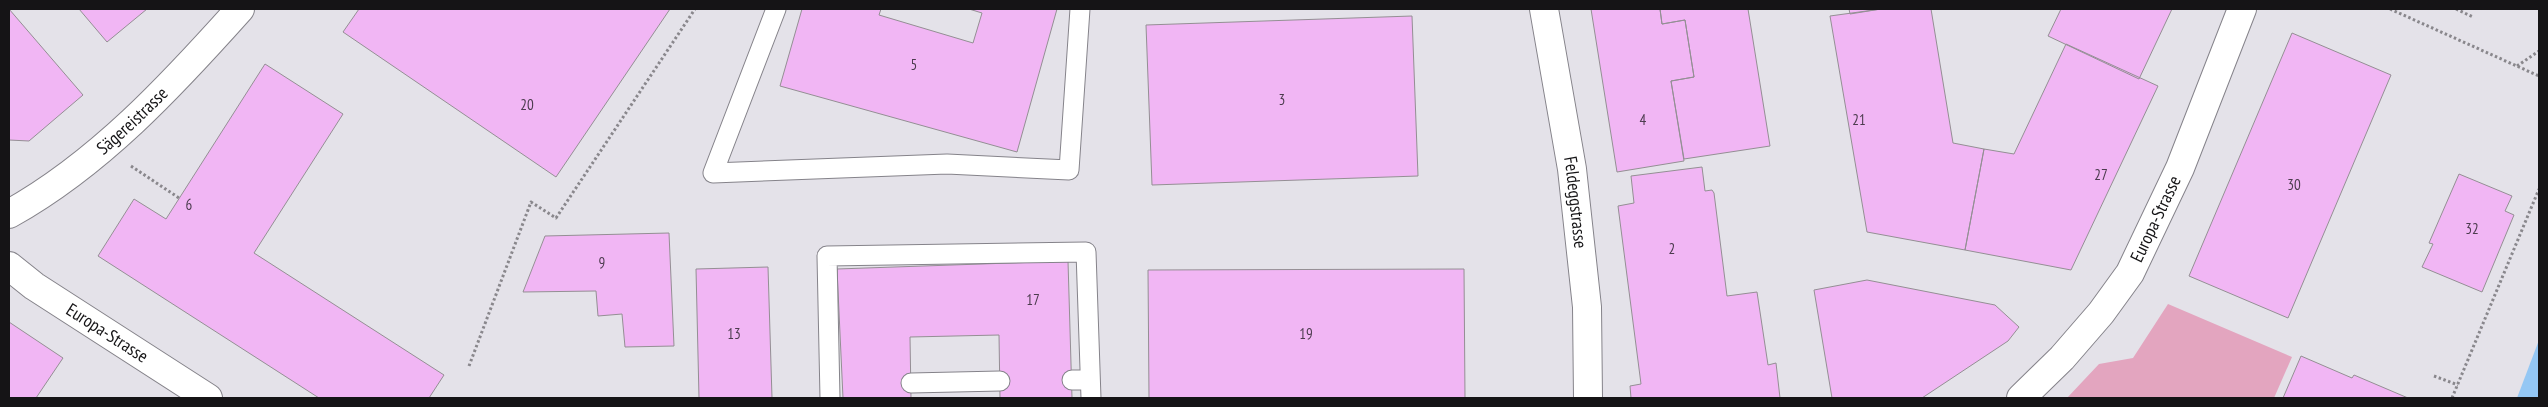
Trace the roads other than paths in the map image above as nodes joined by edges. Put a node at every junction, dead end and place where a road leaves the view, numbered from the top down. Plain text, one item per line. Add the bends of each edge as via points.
1 (240, 9) edge
2 (776, 9) edge
3 (1080, 9) edge
4 (1544, 9) edge
5 (2242, 9) edge
6 (9, 214) edge
7 (9, 266) edge
8 (1000, 380) dead end
9 (911, 383) dead end
10 (1084, 386) edge
11 (834, 389) edge
12 (208, 398) edge
13 (1588, 398) edge
14 (2021, 398) edge

1 - 6 street, Sägereistrasse via 124,129 56,183
2 - 3 lane via 713,173 947,164 1069,170
4 - 13 street, Feldeggstrasse via 1572,169 1587,307
5 - 14 street, Europa-Strasse via 2180,168 2130,273 2062,358
7 - 12 street, Europa-Strasse via 34,286
8 - 9 lane
10 - 11 lane via 1086,252 827,256

